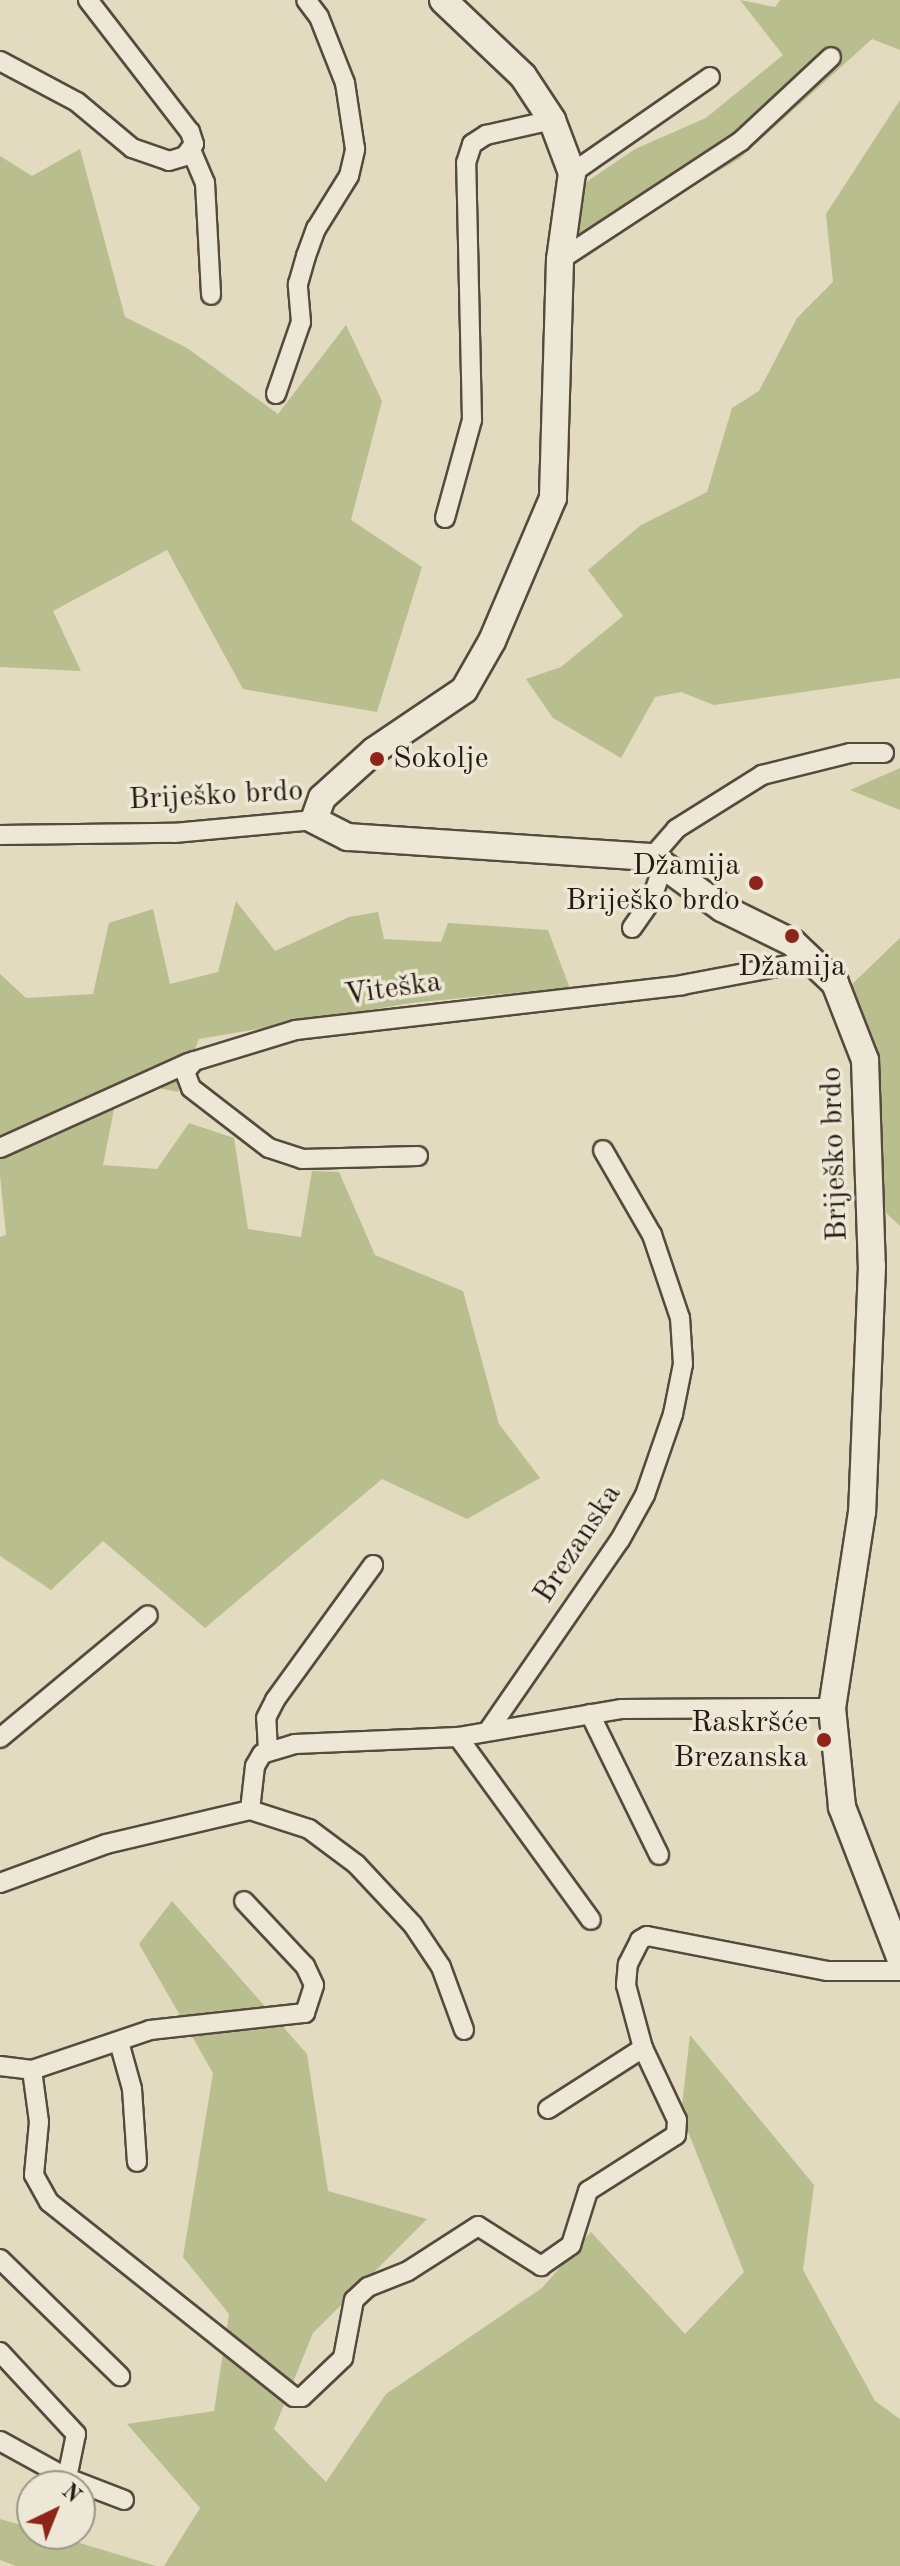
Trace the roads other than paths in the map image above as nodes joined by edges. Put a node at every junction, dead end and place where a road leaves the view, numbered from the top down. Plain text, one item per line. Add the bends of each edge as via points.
1 (88, 0) edge
2 (306, 0) edge
3 (443, 0) edge
4 (831, 57) dead end
5 (0, 61) edge
6 (710, 77) dead end
7 (552, 120) junction
8 (191, 150) junction
9 (572, 173) junction
10 (560, 260) junction
11 (211, 295) dead end
12 (276, 394) dead end
13 (445, 518) dead end
14 (884, 753) dead end
15 (314, 820) junction
16 (0, 835) edge
17 (658, 860) junction
18 (632, 928) dead end
19 (814, 960) junction
20 (194, 1061) junction
21 (0, 1148) edge
22 (603, 1150) dead end
23 (418, 1156) dead end
24 (373, 1565) dead end
25 (148, 1615) dead end
26 (832, 1708) junction
27 (590, 1714) junction
28 (488, 1731) junction
29 (458, 1737) junction
30 (0, 1738) edge
31 (268, 1751) junction
32 (250, 1810) junction
33 (659, 1855) dead end
34 (0, 1883) edge
35 (244, 1901) dead end
36 (591, 1920) dead end
37 (900, 1957) edge
38 (900, 1971) edge
39 (464, 2030) dead end
40 (119, 2042) junction
41 (643, 2048) junction
42 (0, 2066) edge
43 (32, 2070) junction
44 (548, 2109) dead end
45 (137, 2162) dead end
46 (0, 2259) edge
47 (0, 2352) edge
48 (120, 2376) dead end
49 (0, 2441) edge
50 (53, 2470) edge
51 (69, 2470) edge
52 (96, 2489) edge
53 (124, 2500) dead end

1 - 8 street via 190,132
2 - 12 street via 319,17 345,83 355,149 349,176 306,256 298,284 301,322
3 - 7 street via 523,76
4 - 10 street via 741,141
5 - 8 street via 77,102 132,148 169,161
6 - 9 street
7 - 9 street
7 - 13 street via 486,135 472,144 466,163 472,420
8 - 11 street via 205,183
9 - 10 street
10 - 15 street via 553,498 492,641 464,690 374,751 322,798
14 - 17 street via 850,753 762,775 676,829
15 - 16 street, Briješko brdo via 174,833
15 - 17 street, Briješko brdo via 348,837
17 - 18 street via 651,901
17 - 19 street, Briješko brdo via 722,908 793,943
19 - 20 street, Viteška via 682,985 296,1030
19 - 26 street, Briješko brdo via 835,983 853,1022 870,1100 865,1192 872,1266 870,1373 862,1512
20 - 21 street, Viteška
20 - 23 street via 185,1072 191,1088 269,1148 302,1159
22 - 28 street, Brezanska via 652,1235 680,1318 683,1364 673,1414 645,1495 620,1540
24 - 31 street via 275,1700 266,1718
25 - 30 street
26 - 27 street via 700,1705
26 - 37 street, Briješko brdo via 842,1807
27 - 28 street
27 - 33 street
28 - 29 street
29 - 31 street via 295,1744
29 - 36 street
31 - 32 street via 255,1766
32 - 34 street via 106,1844
32 - 39 street via 309,1829 356,1864 413,1925 441,1967
35 - 40 street via 305,1966 314,1985 305,2013 150,2030
38 - 41 street via 827,1971 647,1936 634,1947 626,1985
40 - 43 street
40 - 45 street via 132,2089
41 - 43 street via 678,2129 641,2160 588,2191 578,2233 561,2256 541,2266 531,2264 488,2231 478,2226 466,2229 408,2271 368,2287 354,2300 343,2358 302,2397 283,2389 49,2202 34,2175 39,2122
41 - 44 street
42 - 43 street
46 - 48 street
47 - 51 street via 76,2434
49 - 50 street
52 - 53 street

